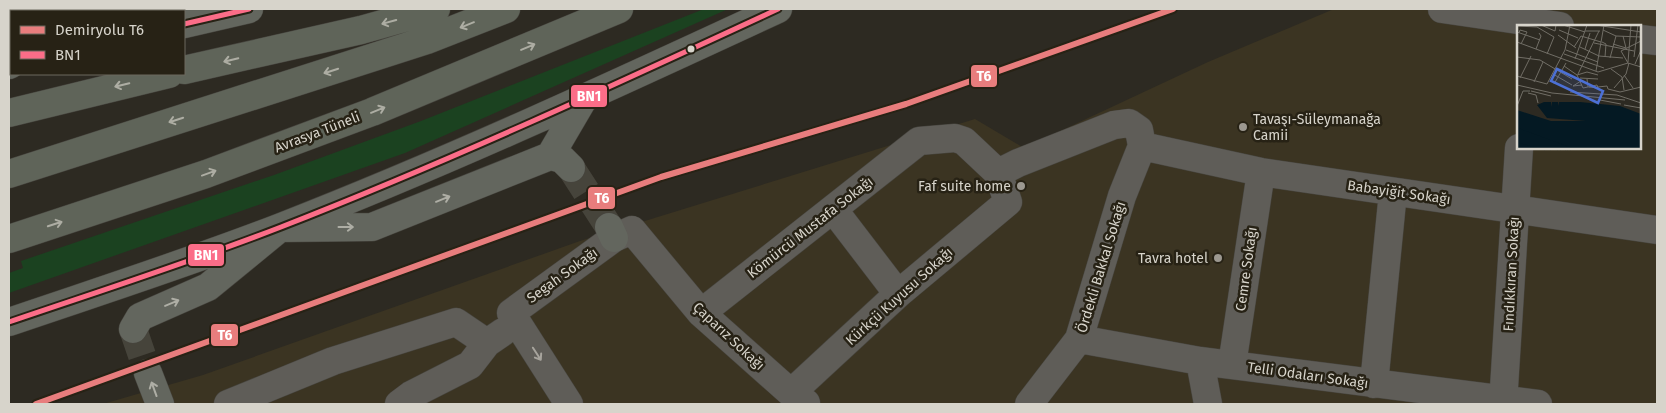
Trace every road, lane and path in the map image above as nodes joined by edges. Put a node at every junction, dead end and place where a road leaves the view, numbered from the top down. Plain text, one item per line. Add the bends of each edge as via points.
1 (249, 9) edge
2 (436, 9) edge
3 (506, 9) edge
4 (619, 9) edge
5 (778, 9) edge
6 (1442, 9) edge
7 (1527, 19) edge
8 (185, 24) edge
9 (1555, 25) edge
10 (1641, 38) edge
11 (1657, 41) edge
12 (185, 70) edge
13 (165, 75) edge
14 (584, 98) junction
15 (9, 113) edge
16 (1142, 146) junction
17 (1519, 149) edge
18 (1261, 172) junction
19 (10, 173) edge
20 (998, 173) junction
21 (1393, 192) junction
22 (1515, 208) junction
23 (833, 209) junction
24 (280, 228) junction
25 (1657, 230) edge
26 (611, 233) joint
27 (9, 239) edge
28 (898, 294) junction
29 (701, 314) junction
30 (514, 318) junction
31 (9, 322) edge
32 (133, 329) dead end
33 (1079, 339) junction
34 (487, 342) junction
35 (1200, 362) junction
36 (1232, 365) junction
37 (148, 373) tunnel mouth
38 (1374, 384) junction
39 (799, 399) edge
40 (1503, 402) edge
41 (160, 404) edge
42 (228, 404) edge
43 (399, 404) edge
44 (569, 404) edge
45 (1029, 404) edge
46 (1208, 404) edge
47 (1538, 404) edge

1 - 8 main road
2 -> 12 highway via 360,30
3 -> 19 highway via 428,40
27 -> 4 highway, Avrasya Tüneli via 206,174 372,112
5 - 14 main road
6 - 7 street
7 - 9 street
10 - 11 street
13 -> 15 highway
14 - 24 main road
24 -> 14 main road via 372,227 560,162
16 - 18 street, Babayiğit Sokağı
16 - 20 street via 1139,130 1129,123 1114,124
16 - 33 street, Ördekli Bakkal Sokağı via 1122,196
17 - 22 street, Fındıkkıran Sokağı
18 - 21 street, Babayiğit Sokağı
18 - 36 street, Cemre Sokağı
20 - 23 street, Kömürcü Mustafa Sokağı via 964,140 919,141
20 - 28 street, Kürkçü Kuyusu Sokağı via 1008,202
21 - 22 street, Babayiğit Sokağı
21 - 38 street
22 - 25 street, Babayiğit Sokağı
22 - 40 street, Fındıkkıran Sokağı
23 - 28 street
23 - 29 street, Kömürcü Mustafa Sokağı
24 - 31 main road
32 -> 24 main road via 140,317 208,287
26 - 29 street, Çaparız Sokağı via 632,230
26 - 30 street, Segah Sokağı
28 - 39 street, Kürkçü Kuyusu Sokağı
29 - 39 street, Çaparız Sokağı
30 - 34 street, Segah Sokağı
30 -> 44 street
33 - 35 street, Telli Odaları Sokağı
33 - 45 street, Ördekli Bakkal Sokağı
34 - 42 street via 456,322 333,361
34 - 43 street via 470,365
35 - 36 street, Telli Odaları Sokağı
35 - 46 street
36 - 38 street, Telli Odaları Sokağı
41 -> 37 main road
38 - 40 street, Telli Odaları Sokağı
40 - 47 street, Telli Odaları Sokağı

